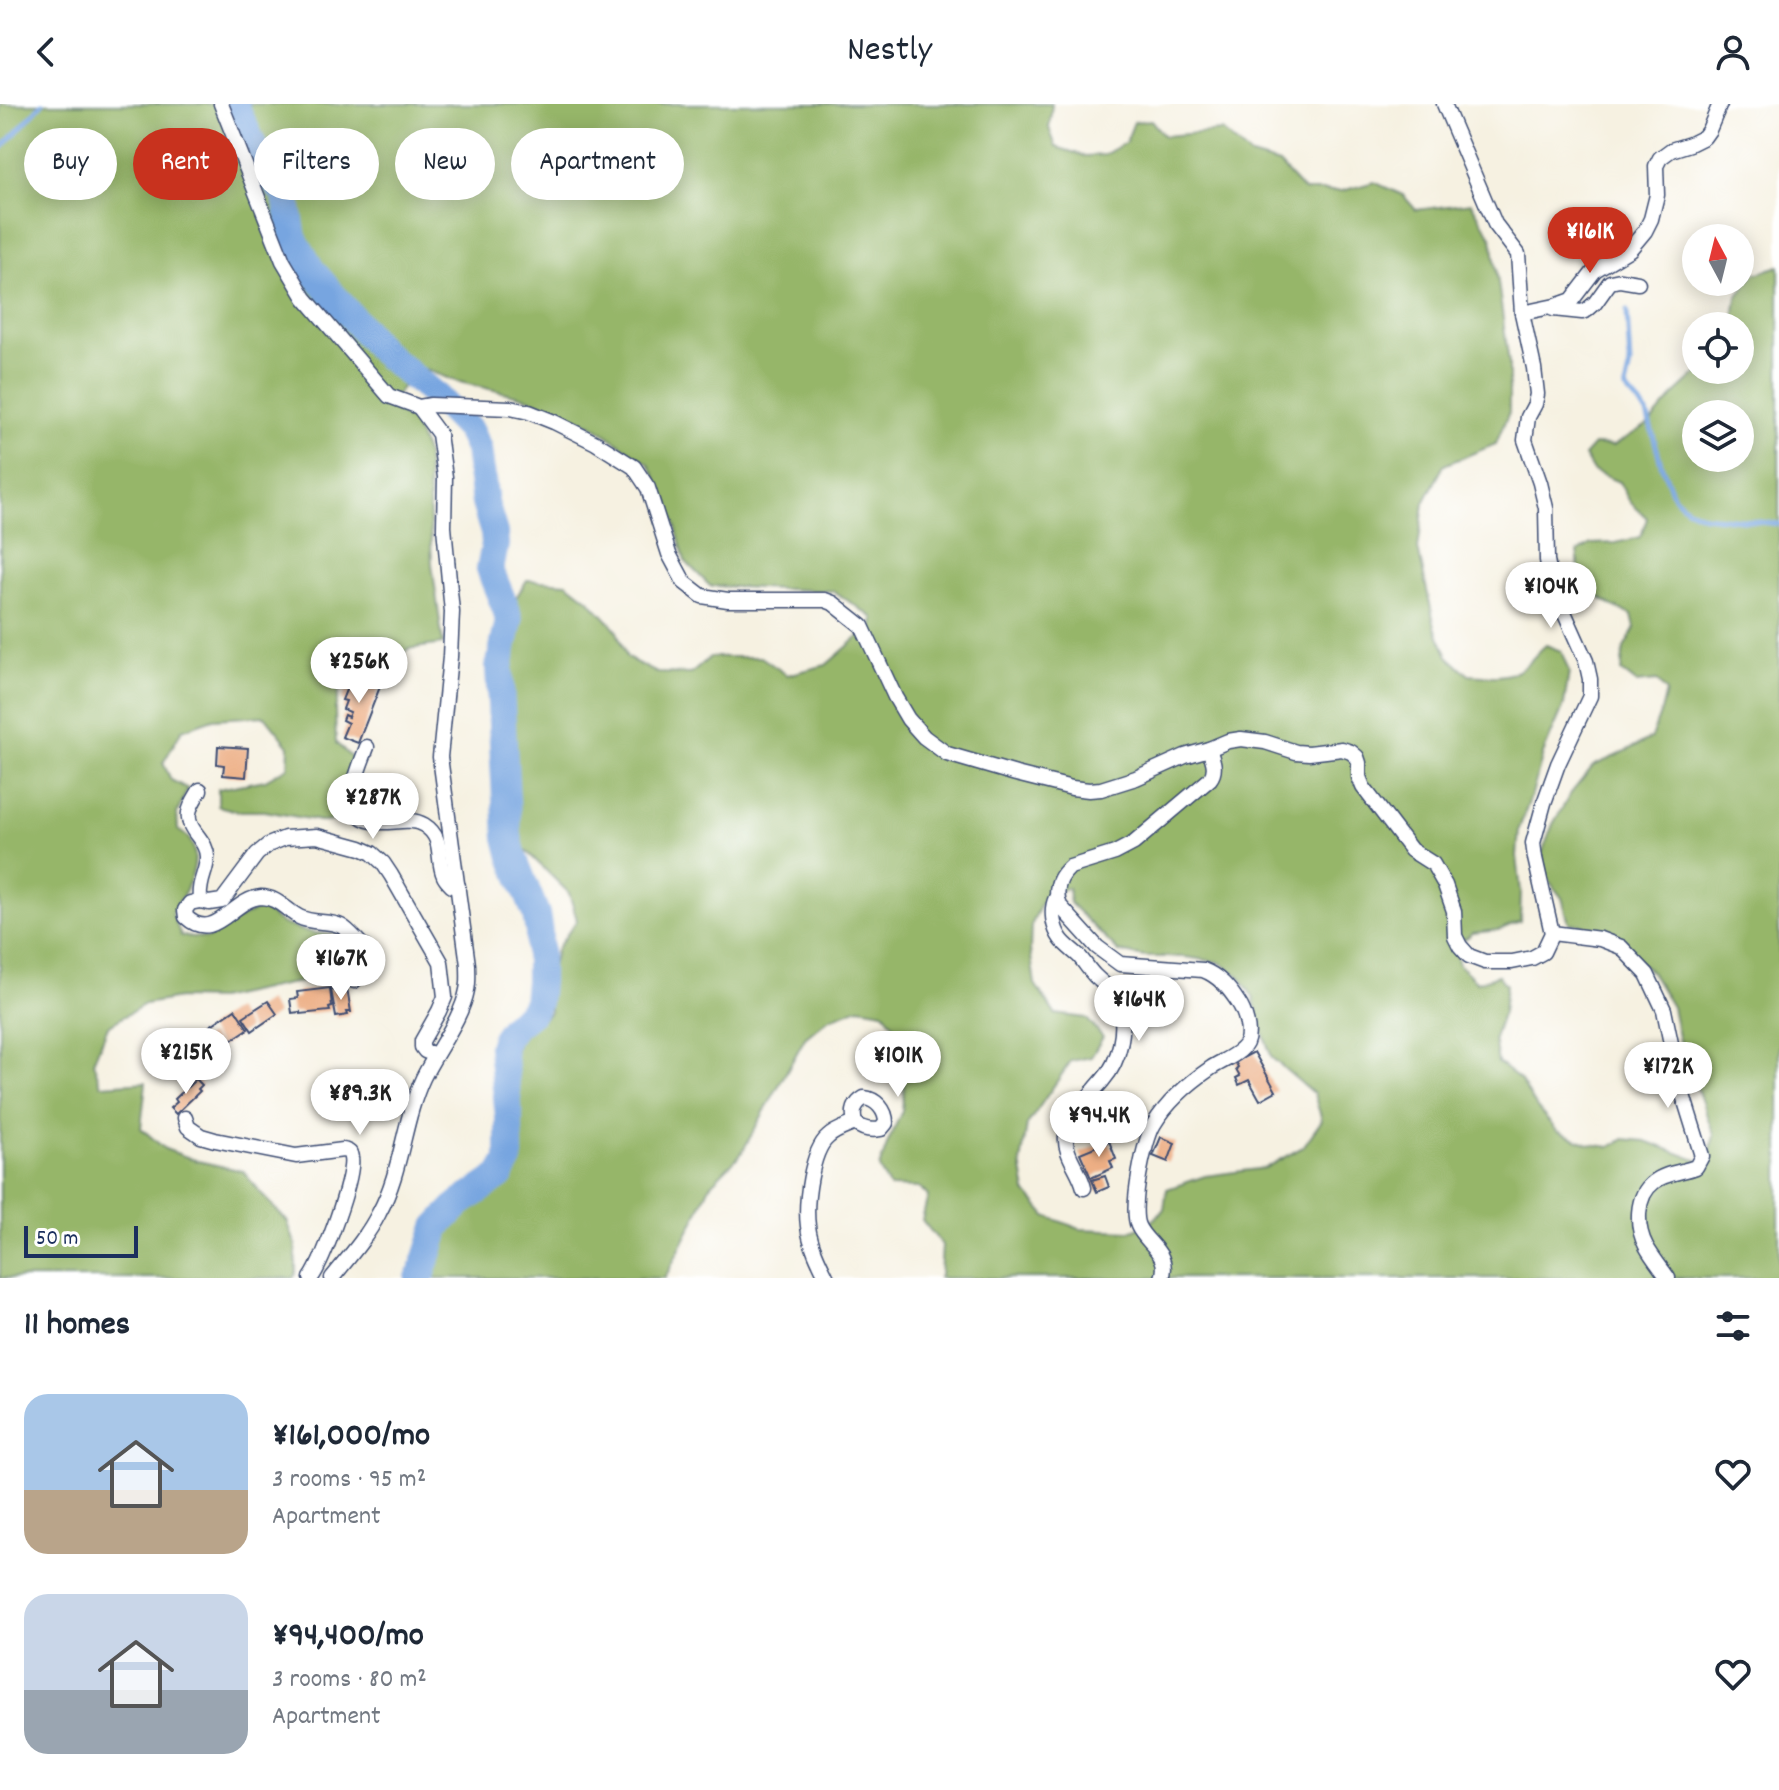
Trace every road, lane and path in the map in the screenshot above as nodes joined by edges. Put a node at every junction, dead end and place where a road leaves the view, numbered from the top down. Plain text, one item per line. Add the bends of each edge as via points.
1 (221, 104) edge
2 (1444, 104) edge
3 (1720, 104) edge
4 (1638, 283) dead end
5 (1543, 309) junction
6 (1522, 313) junction
7 (419, 407) junction
8 (367, 747) dead end
9 (1209, 749) junction
10 (200, 790) dead end
11 (458, 886) junction
12 (1057, 898) junction
13 (200, 901) junction
14 (1552, 933) junction
15 (354, 981) dead end
16 (435, 1055) junction
17 (185, 1118) dead end
18 (855, 1123) dead end
19 (1084, 1188) dead end
20 (311, 1278) edge
21 (332, 1278) edge
22 (827, 1278) edge
23 (1162, 1278) edge
24 (1668, 1278) edge

1 - 7 street via 283,261 305,298 389,396
2 - 6 street via 1495,224 1518,254
3 - 5 street via 1704,137 1660,158 1655,205 1639,239 1595,270 1572,300
4 - 5 street via 1610,282 1582,312
5 - 6 street
6 - 14 street via 1537,394 1525,440 1546,508 1551,583 1590,679 1590,696 1558,764 1533,843
7 - 9 street via 529,412 634,467 648,488 684,582 702,596 728,600 833,603 862,626 908,719 947,754 1089,790
7 - 11 street via 439,434 445,477 452,612 440,757
8 - 11 street via 353,784 357,813 366,820 423,824 436,837 444,878
9 - 12 street via 1214,768 1210,779 1134,843 1070,867 1060,879
9 - 14 street via 1241,739 1296,752 1351,752 1357,757 1363,787 1411,850 1433,864 1454,911 1455,936 1469,956 1485,962 1532,958 1543,952
10 - 13 street via 188,821 207,847
11 - 16 street via 467,989
12 - 19 street via 1052,906 1061,939 1112,992 1122,1029 1115,1061 1067,1129 1068,1152
12 - 23 street via 1097,947 1120,964 1208,972 1221,979 1244,1015 1248,1033 1241,1049 1178,1094 1153,1125 1145,1145 1137,1223 1163,1258
13 - 15 street via 185,910 198,926 215,925 245,902 266,897 312,922 340,925 364,947 365,958
13 - 16 street via 222,901 257,854 285,838 317,836 372,853 391,875 441,962 445,997 422,1041 425,1051
14 - 24 street via 1621,947 1647,974 1664,1010 1702,1156 1696,1167 1654,1181 1643,1193 1642,1237
16 - 21 street via 412,1107 380,1212
17 - 20 street via 188,1127 215,1140 296,1156 349,1152 348,1184
18 - 22 street via 827,1137 813,1160 808,1226

